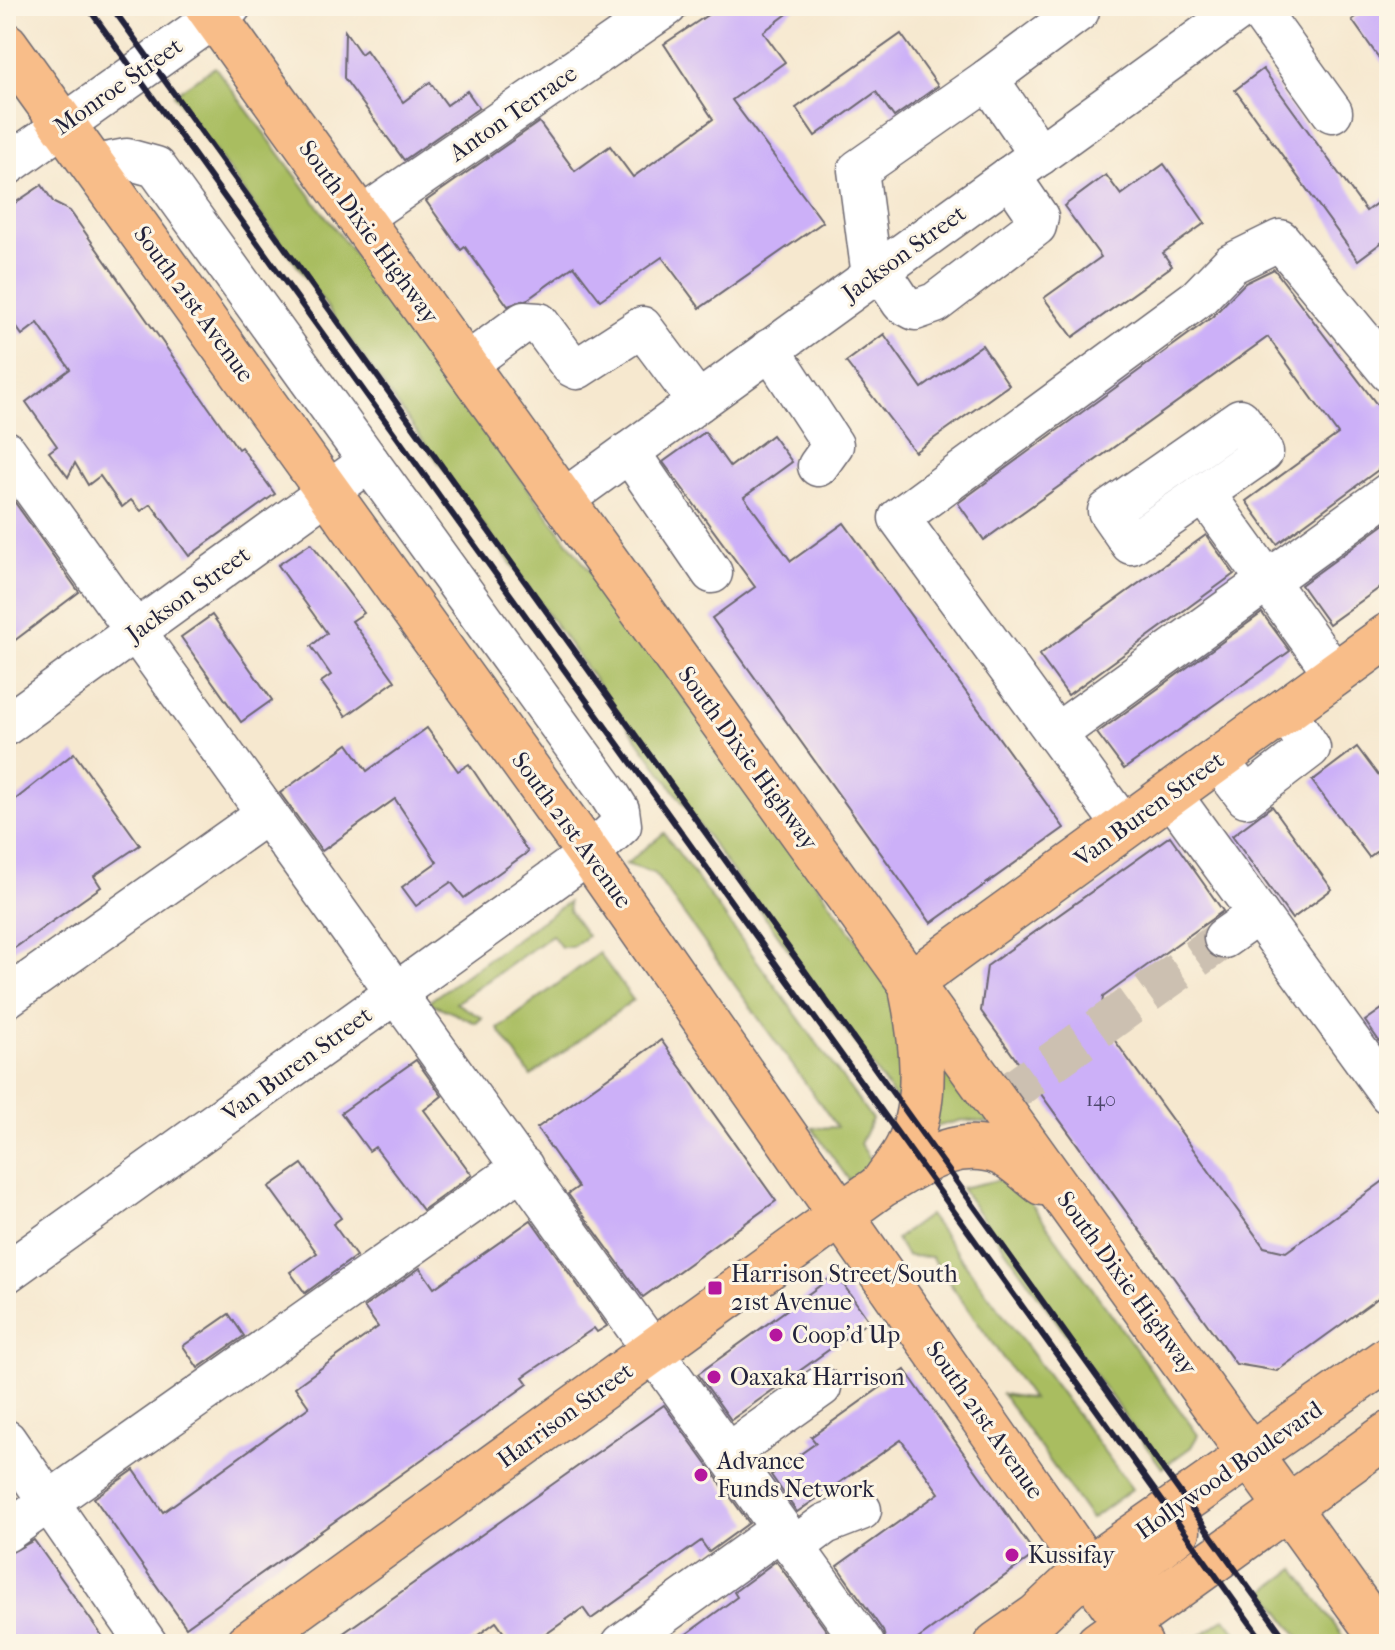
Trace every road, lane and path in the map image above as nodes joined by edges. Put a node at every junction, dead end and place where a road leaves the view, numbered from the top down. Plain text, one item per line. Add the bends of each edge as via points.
1 (667, 6) edge
2 (1075, 6) edge
3 (1245, 6) edge
4 (1256, 6) edge
5 (218, 10) edge
6 (6, 45) edge
7 (988, 79) junction
8 (1332, 112) dead end
9 (65, 124) junction
10 (95, 165) junction
11 (1025, 165) junction
12 (6, 166) edge
13 (359, 219) junction
14 (876, 273) junction
15 (770, 349) junction
16 (465, 365) junction
17 (1389, 372) edge
18 (698, 402) junction
19 (6, 451) edge
20 (629, 452) junction
21 (369, 462) junction
22 (818, 466) dead end
23 (329, 491) junction
24 (1204, 493) dead end
25 (1389, 493) edge
26 (563, 500) junction
27 (712, 573) dead end
28 (1265, 582) junction
29 (135, 632) junction
30 (1386, 643) edge
31 (1334, 673) junction
32 (6, 725) edge
33 (1056, 734) junction
34 (1170, 793) junction
35 (266, 814) junction
36 (1124, 827) junction
37 (589, 854) junction
38 (1258, 914) junction
39 (1224, 938) tunnel mouth
40 (910, 983) junction
41 (397, 992) junction
42 (6, 998) edge
43 (1389, 1094) edge
44 (523, 1167) junction
45 (882, 1185) junction
46 (1070, 1204) junction
47 (843, 1214) junction
48 (6, 1273) edge
49 (655, 1350) junction
50 (1389, 1358) edge
51 (1389, 1380) edge
52 (821, 1387) dead end
53 (1389, 1434) edge
54 (728, 1453) junction
55 (1256, 1464) junction
56 (22, 1474) edge
57 (1289, 1508) junction
58 (861, 1510) dead end
59 (6, 1532) edge
60 (788, 1538) junction
61 (1087, 1569) junction
62 (1121, 1637) edge
63 (147, 1644) edge
64 (248, 1644) edge
65 (622, 1644) edge
66 (864, 1644) edge
67 (997, 1644) edge
68 (1386, 1644) edge

1 - 13 street, Anton Terrace
2 - 7 street via 1079,11
3 - 11 street, Jackson Street
4 - 8 street
5 - 9 street, Monroe Street
5 - 13 main road, South Dixie Highway
6 - 9 main road, South 21st Avenue
7 - 11 street
7 - 14 street via 858,170
9 - 10 main road, South 21st Avenue
9 - 12 street, Monroe Street
10 - 21 street via 127,159 156,167
10 - 23 main road, South 21st Avenue
11 - 14 street, Jackson Street
11 - 14 street via 1036,226 935,303 915,310
13 - 16 main road, South Dixie Highway
14 - 15 street, Jackson Street
15 - 18 street, Jackson Street
15 - 22 street via 833,445
16 - 18 street via 524,322 539,323 577,369 642,327
16 - 26 main road, South Dixie Highway
17 - 33 street via 1280,240 1231,264 1198,298 899,518
18 - 20 street, Jackson Street
19 - 29 street
20 - 26 street, Jackson Street
20 - 27 street
21 - 23 street, Jackson Street
21 - 37 street, Van Buren Street via 619,810 621,825
23 - 29 street, Jackson Street
23 - 37 main road, South 21st Avenue
24 - 28 street
25 - 28 street
26 - 40 main road, South Dixie Highway
28 - 31 street
28 - 33 street
29 - 32 street, Jackson Street
29 - 35 street
30 - 31 main road, Van Buren Street
31 - 34 main road, Van Buren Street
33 - 36 street
34 - 36 main road, Van Buren Street
34 - 38 street
35 - 41 street
35 - 42 street
36 - 40 main road, Van Buren Street
37 - 41 street, Van Buren Street
37 - 47 main road, South 21st Avenue
38 - 39 street
38 - 43 street
40 - 45 main road, Harrison Street via 922,1040 921,1083 908,1147
40 - 46 main road, South Dixie Highway
41 - 44 street
41 - 48 street, Van Buren Street
44 - 49 street
44 - 56 street
45 - 46 main road, Harrison Street via 936,1153 965,1149 1001,1153
45 - 47 main road, Harrison Street
46 - 55 main road, South Dixie Highway
47 - 49 main road, Harrison Street
47 - 61 main road, South 21st Avenue
49 - 54 street
49 - 64 main road, Harrison Street
50 - 55 main road, Hollywood Boulevard
51 - 55 main road
52 - 54 street
53 - 57 main road
54 - 60 street
55 - 57 main road, South Dixie Highway
55 - 61 main road, Hollywood Boulevard
55 - 62 main road via 1139,1561
56 - 59 street
56 - 63 street
57 - 62 main road
57 - 68 main road, South Dixie Highway
58 - 60 street
60 - 65 street
60 - 66 street
61 - 62 main road, South 21st Avenue
61 - 67 main road, Hollywood Boulevard via 1037,1616

